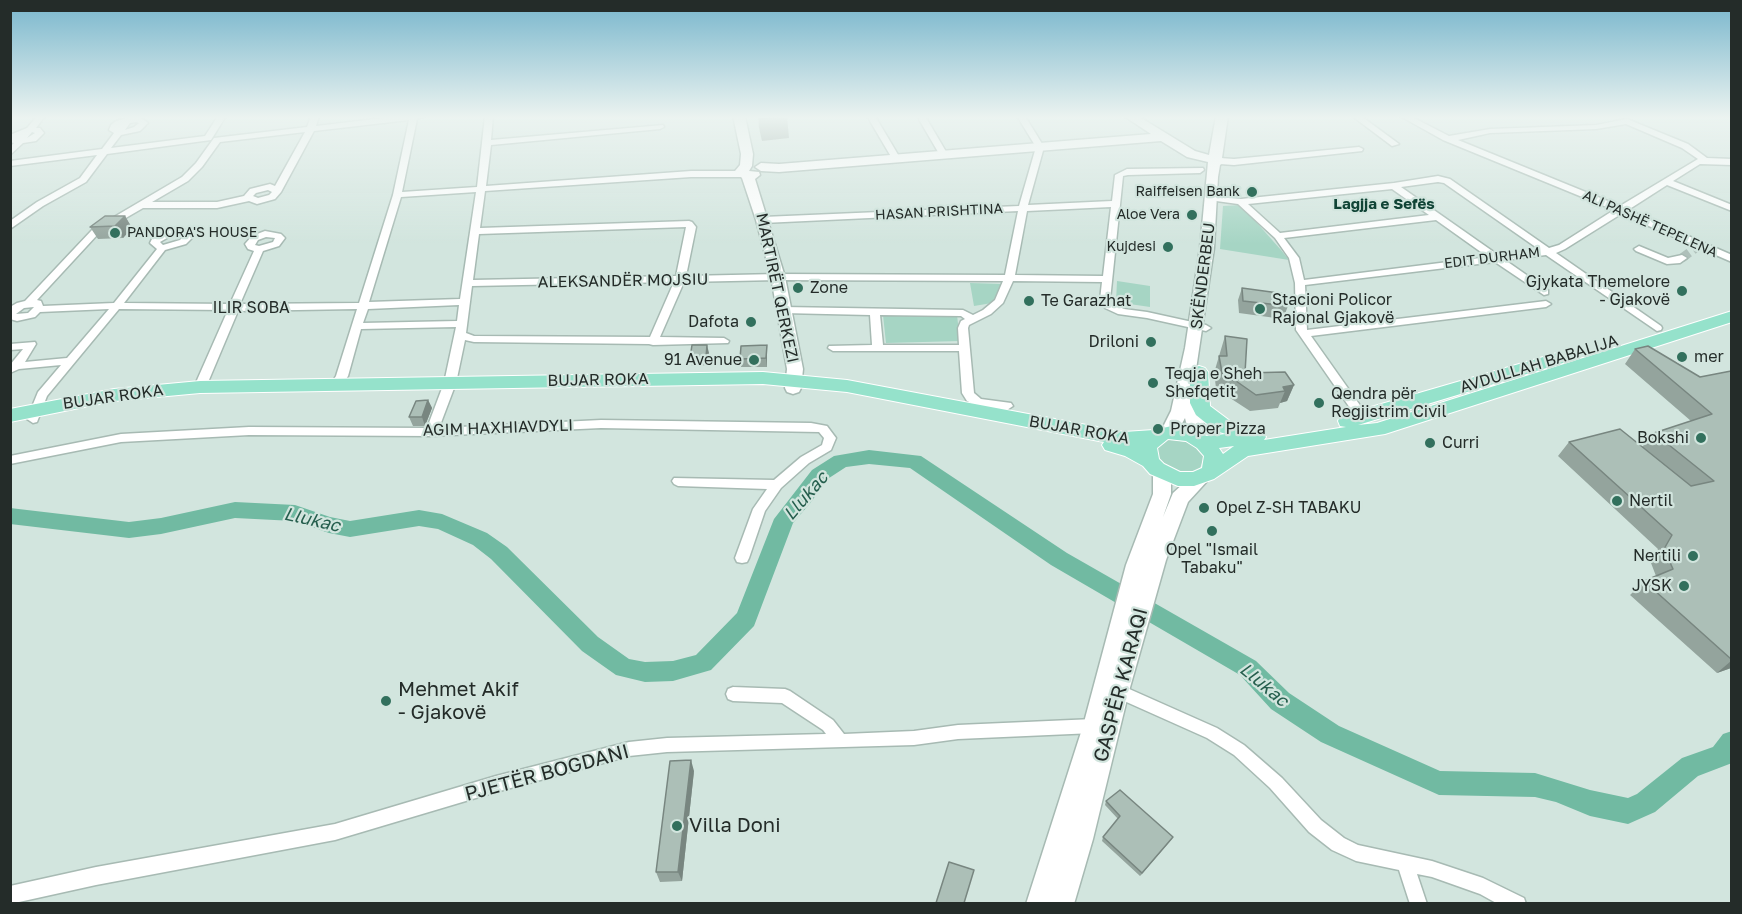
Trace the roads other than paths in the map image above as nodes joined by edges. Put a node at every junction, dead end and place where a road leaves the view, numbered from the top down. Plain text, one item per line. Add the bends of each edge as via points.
1 (56, 159) edge
2 (100, 159) edge
3 (203, 159) edge
4 (295, 159) edge
5 (406, 159) edge
6 (485, 159) edge
7 (748, 159) edge
8 (888, 159) edge
9 (1037, 159) edge
10 (1187, 159) edge
11 (1194, 159) edge
12 (1206, 159) edge
13 (1266, 159) edge
14 (1496, 159) edge
15 (1705, 160) joint
16 (1218, 161) junction
17 (1731, 162) edge
18 (10, 164) edge
19 (1177, 170) junction
20 (751, 171) junction
21 (1206, 174) junction
22 (1666, 182) junction
23 (1394, 186) junction
24 (482, 189) junction
25 (397, 195) junction
26 (1216, 199) junction
27 (1241, 202) junction
28 (1115, 204) junction
29 (136, 205) junction
30 (1023, 208) junction
31 (1731, 208) edge
32 (1619, 210) junction
33 (1438, 217) junction
34 (763, 220) junction
35 (10, 226) edge
36 (475, 231) junction
37 (1278, 236) junction
38 (162, 248) dead end
39 (259, 249) dead end
40 (1639, 249) dead end
41 (1548, 252) junction
42 (1495, 257) junction
43 (1682, 258) tunnel mouth
44 (1731, 259) edge
45 (778, 277) junction
46 (1105, 279) junction
47 (680, 280) junction
48 (1009, 280) junction
49 (467, 283) junction
50 (1300, 283) junction
51 (1544, 292) dead end
52 (464, 302) junction
53 (28, 303) junction
54 (1545, 304) dead end
55 (1731, 304) edge
56 (362, 306) junction
57 (116, 307) junction
58 (39, 309) junction
59 (232, 309) junction
60 (783, 310) junction
61 (875, 311) junction
62 (1731, 316) edge
63 (974, 320) junction
64 (356, 326) junction
65 (1201, 328) junction
66 (1657, 328) junction
67 (460, 330) junction
68 (1304, 334) junction
69 (724, 341) dead end
70 (653, 342) junction
71 (10, 346) edge
72 (878, 347) junction
73 (833, 348) dead end
74 (964, 348) junction
75 (70, 361) junction
76 (14, 368) edge
77 (1199, 372) junction
78 (794, 383) junction
79 (337, 384) junction
80 (200, 387) junction
81 (448, 387) junction
82 (1007, 406) dead end
83 (34, 414) junction
84 (10, 416) edge
85 (1363, 418) junction
86 (10, 424) edge
87 (431, 432) junction
88 (1162, 435) junction
89 (1265, 436) junction
90 (1202, 441) junction
91 (10, 460) edge
92 (1156, 467) junction
93 (1206, 474) junction
94 (678, 481) dead end
95 (777, 485) junction
96 (742, 558) dead end
97 (1144, 568) junction
98 (1129, 621) junction
99 (1118, 691) junction
100 (733, 694) dead end
101 (1094, 726) junction
102 (840, 741) junction
103 (1405, 864) junction
104 (10, 895) edge
105 (1040, 903) edge
106 (1061, 903) edge
107 (1419, 903) edge
108 (1518, 903) edge

1 - 18 street
2 - 35 street via 83,180
3 - 29 street via 185,179
4 - 29 street via 275,195 267,199 249,198 216,205
5 - 25 street
6 - 24 street
7 - 20 main road, MARTIRËT QERKEZI
8 - 20 main road
9 - 30 street
10 - 19 street via 1185,166
11 - 21 main road via 1206,166
12 - 16 main road
13 - 16 street
14 - 32 street, ALI PASHË TEPELENA
15 - 17 street
15 - 22 street, EDIT DURHAM
16 - 21 main road, SKËNDERBEU
16 - 26 main road, SKËNDERBEU
19 - 21 street
19 - 28 street via 1121,173
20 - 24 street
20 - 34 main road, MARTIRËT QERKEZI
21 - 26 main road, SKËNDERBEU
22 - 31 street
22 - 32 street, EDIT DURHAM
23 - 27 street
23 - 33 street
23 - 41 street via 1447,181
24 - 25 street
24 - 36 street
25 - 56 street
26 - 27 street
26 - 65 main road, SKËNDERBEU
27 - 37 street
28 - 30 street, HASAN PRISHTINA
28 - 46 street
29 - 53 street via 95,232
30 - 34 street, HASAN PRISHTINA
30 - 48 street
32 - 41 street, EDIT DURHAM
32 - 44 street, ALI PASHË TEPELENA
33 - 37 street
33 - 42 street
34 - 45 main road, MARTIRËT QERKEZI
36 - 47 street via 689,224
36 - 49 street
37 - 50 street via 1294,258
38 - 57 street
39 - 59 street
40 - 43 street via 1667,261
41 - 42 street, EDIT DURHAM
41 - 66 street
42 - 50 street, EDIT DURHAM
42 - 51 street
45 - 47 street, ALEKSANDËR MOJSIU
45 - 48 street, ALEKSANDËR MOJSIU
45 - 60 main road, MARTIRËT QERKEZI
46 - 48 street, ALEKSANDËR MOJSIU
46 - 65 street via 1104,300 1115,310
47 - 49 street, ALEKSANDËR MOJSIU
47 - 70 street
48 - 63 street via 999,301
49 - 52 street
50 - 68 street
52 - 56 street, ILIR SOBA
52 - 67 street
53 - 58 street via 38,304
53 - 58 street, ILIR SOBA via 14,309 12,316 25,317
54 - 68 street
55 - 66 main road, AVDULLAH BABALIJA
56 - 59 street, ILIR SOBA
56 - 64 street
57 - 58 street, ILIR SOBA
57 - 59 street, ILIR SOBA
57 - 75 street
59 - 80 street
60 - 61 street
60 - 78 main road, MARTIRËT QERKEZI via 795,369
61 - 63 street via 963,313
61 - 72 street
62 - 93 main road, AVDULLAH BABALIJA via 1378,429 1243,450
63 - 74 street via 963,328
64 - 67 street
64 - 79 street
65 - 77 main road, SKËNDERBEU
65 - 88 main road, SKËNDERBEU via 1181,405
66 - 85 main road, AVDULLAH BABALIJA
67 - 70 street via 474,339
67 - 81 street
68 - 85 street
69 - 70 street
71 - 76 street via 31,344
72 - 73 street
72 - 74 street
74 - 82 street via 971,398
75 - 76 street
75 - 83 street via 42,395
77 - 89 main road via 1199,403 1203,410 1223,426
77 - 90 main road, SKËNDERBEU via 1192,412
78 - 81 main road, BUJAR ROKA
78 - 88 main road, BUJAR ROKA via 847,386 1124,440
78 - 92 main road, BUJAR ROKA via 1114,446 1132,451
79 - 80 main road, BUJAR ROKA
79 - 81 main road, BUJAR ROKA
80 - 83 main road, BUJAR ROKA via 114,396
81 - 83 main road, BUJAR ROKA via 190,397
81 - 87 street
83 - 84 main road
83 - 86 main road
85 - 89 main road, AVDULLAH BABALIJA
87 - 91 street, AGIM HAXHIAVDYLI via 249,431 121,438
87 - 95 street, AGIM HAXHIAVDYLI via 601,424 823,429 830,438 826,447
88 - 90 main road via 1184,434
88 - 92 main road via 1147,447
89 - 90 main road, AVDULLAH BABALIJA
90 - 93 main road via 1214,460
92 - 93 main road via 1178,479
92 - 97 main road, GASPËR KARAQI via 1162,494
93 - 97 main road, GASPËR KARAQI via 1180,498
94 - 95 street
95 - 96 street, AGIM HAXHIAVDYLI via 759,509
97 - 98 main road, GASPËR KARAQI
98 - 99 main road, GASPËR KARAQI
98 - 101 main road, GASPËR KARAQI
99 - 103 street via 1212,732 1239,750 1338,844 1356,853
99 - 106 main road, GASPËR KARAQI
100 - 102 street via 785,696 828,725
101 - 102 street, PJETËR BOGDANI
101 - 105 main road, GASPËR KARAQI
102 - 104 street, PJETËR BOGDANI via 629,749 335,832
103 - 107 street
103 - 108 street via 1432,869

